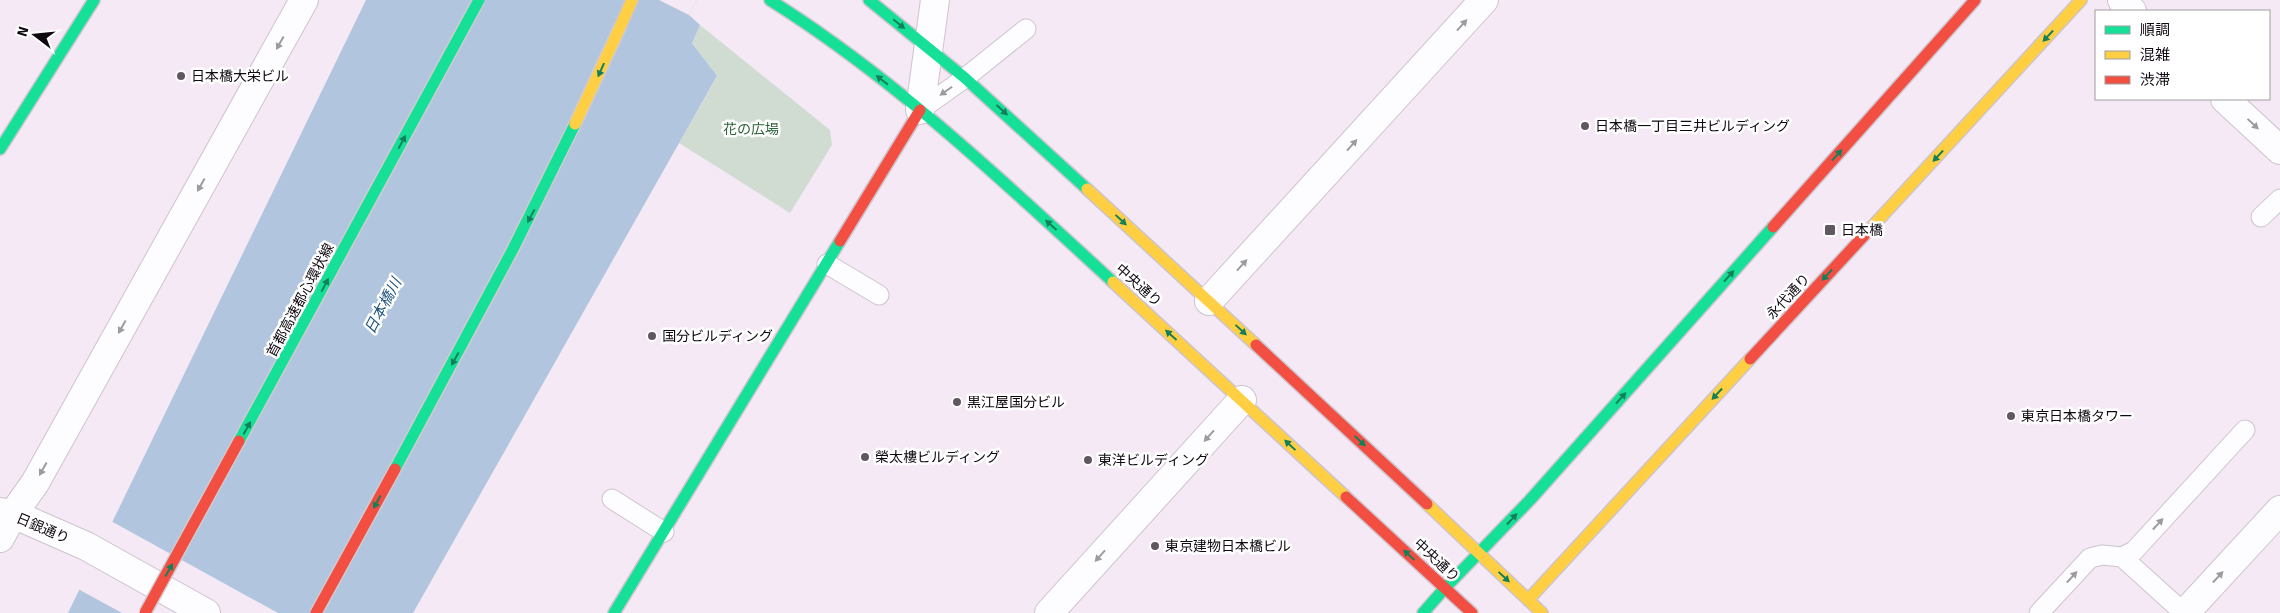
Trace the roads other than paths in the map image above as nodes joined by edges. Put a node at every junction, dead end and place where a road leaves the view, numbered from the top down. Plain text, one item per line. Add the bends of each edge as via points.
1 (94, 0) edge
2 (304, 0) edge
3 (479, 0) edge
4 (632, 0) edge
5 (770, 0) edge
6 (869, 0) edge
7 (935, 0) edge
8 (1484, 0) edge
9 (1974, 0) edge
10 (2080, 0) edge
11 (2122, 0) edge
12 (2131, 10) edge
13 (1026, 29) dead end
14 (929, 48) junction
15 (966, 78) junction
16 (2226, 100) edge
17 (920, 110) junction
18 (0, 149) edge
19 (2280, 150) edge
20 (2280, 199) edge
21 (2261, 217) dead end
22 (827, 264) junction
23 (879, 295) dead end
24 (1209, 301) junction
25 (1242, 400) junction
26 (2245, 430) dead end
27 (612, 499) dead end
28 (2280, 510) edge
29 (6, 513) edge
30 (664, 532) junction
31 (0, 538) edge
32 (1479, 554) junction
33 (2122, 557) junction
34 (1445, 588) junction
35 (1057, 596) edge
36 (1526, 604) junction
37 (622, 610) edge
38 (145, 613) edge
39 (206, 613) edge
40 (316, 613) edge
41 (1423, 613) edge
42 (1472, 613) edge
43 (1542, 613) edge
44 (2039, 613) edge
45 (2184, 613) edge

1 - 18 main road
2 -> 29 street via 35,483
38 -> 3 main road, 首都高速都心環状線, bridge
4 -> 40 main road, bridge via 581,116 534,211
17 -> 5 main road, 中央通り via 805,21
6 -> 14 main road
7 - 14 street
24 -> 8 street
32 -> 9 main road
10 -> 36 main road, 永代通り
11 - 12 street
13 - 15 lane
14 - 15 main road
14 - 17 street
15 -> 17 lane
15 -> 24 main road
16 -> 19 street
17 - 22 main road
25 -> 17 main road, 中央通り via 983,162
20 - 21 lane
22 - 23 lane
22 - 30 main road
24 -> 32 main road
34 -> 25 main road, 中央通り
25 -> 35 street
33 -> 26 lane via 2134,550
27 - 30 lane
45 -> 28 street
29 - 31 street
29 - 39 street, 日銀通り via 86,546
30 - 37 main road
32 - 34 main road
32 -> 36 main road
44 -> 33 lane via 2090,558 2102,555
33 - 45 lane
34 - 41 main road
34 - 42 main road, 中央通り
36 - 43 main road

